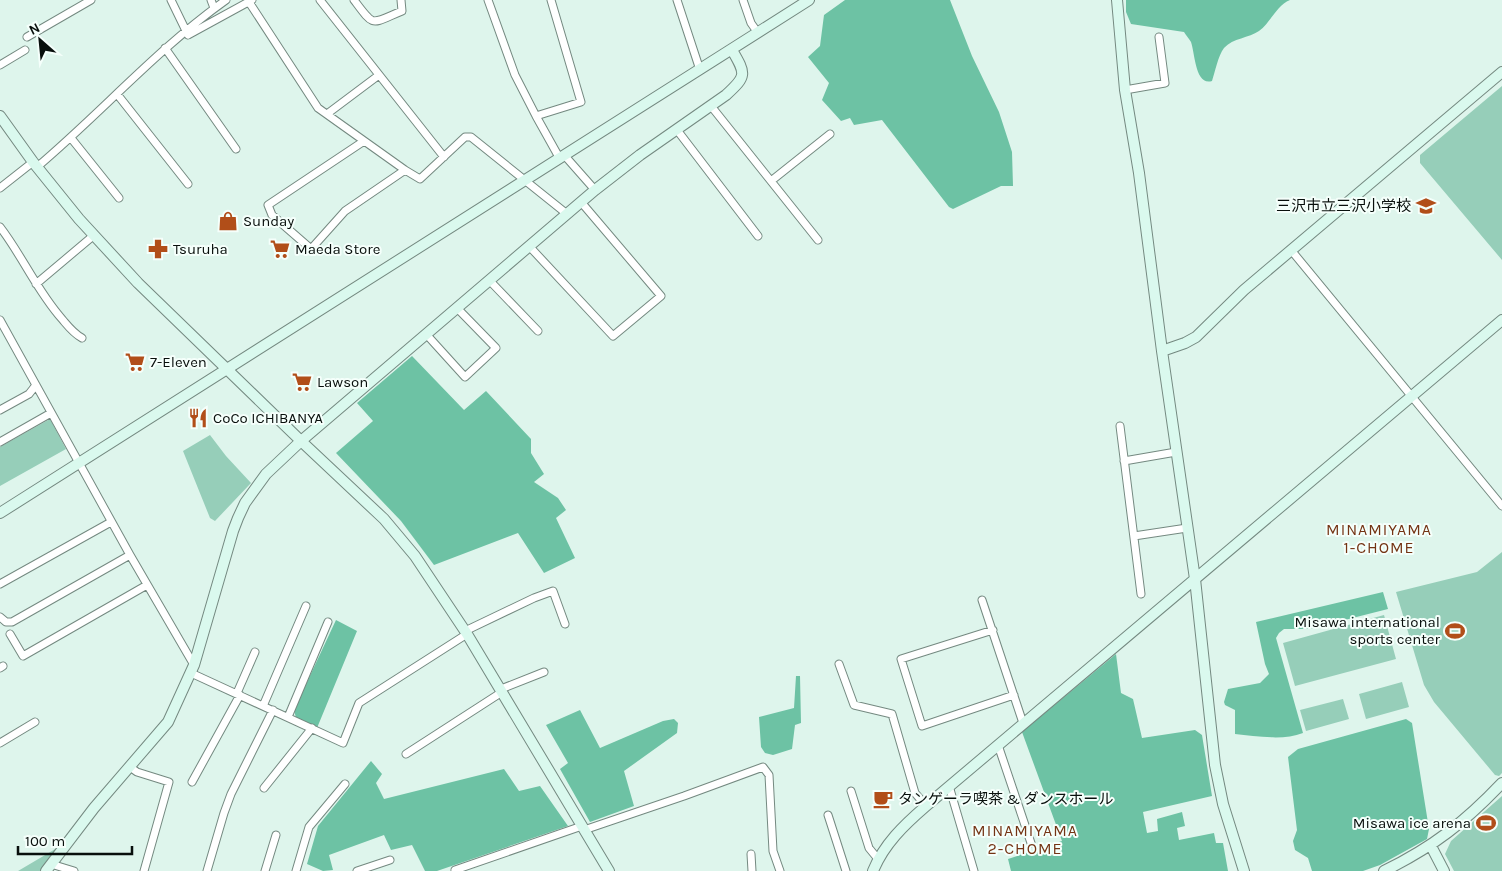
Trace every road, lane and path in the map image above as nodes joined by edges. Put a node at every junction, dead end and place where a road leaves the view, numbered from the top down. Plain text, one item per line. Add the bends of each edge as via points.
1 (91, 0) edge
2 (171, 0) edge
3 (211, 0) edge
4 (226, 0) edge
5 (320, 0) edge
6 (354, 0) edge
7 (400, 0) edge
8 (488, 0) edge
9 (551, 0) edge
10 (677, 0) edge
11 (744, 0) edge
12 (809, 0) edge
13 (1118, 0) edge
14 (250, 1) edge
15 (214, 8) junction
16 (186, 31) junction
17 (758, 33) junction
18 (27, 37) dead end
19 (1159, 37) dead end
20 (165, 48) junction
21 (25, 50) dead end
22 (732, 50) junction
23 (0, 65) edge
24 (700, 70) junction
25 (1502, 72) edge
26 (379, 75) junction
27 (1125, 90) junction
28 (117, 94) junction
29 (711, 106) junction
30 (327, 114) junction
31 (0, 116) edge
32 (536, 116) junction
33 (677, 130) junction
34 (830, 134) dead end
35 (71, 138) junction
36 (364, 141) junction
37 (236, 149) dead end
38 (444, 157) junction
39 (563, 158) junction
40 (35, 165) junction
41 (405, 170) junction
42 (526, 180) junction
43 (771, 181) junction
44 (188, 184) dead end
45 (0, 188) edge
46 (594, 190) junction
47 (119, 198) dead end
48 (581, 202) junction
49 (567, 214) junction
50 (0, 227) edge
51 (93, 236) junction
52 (758, 236) dead end
53 (818, 240) dead end
54 (529, 246) junction
55 (1291, 250) junction
56 (489, 280) junction
57 (36, 284) junction
58 (457, 308) junction
59 (0, 320) edge
60 (1502, 320) edge
61 (538, 331) dead end
62 (426, 334) junction
63 (82, 338) dead end
64 (1162, 351) junction
65 (228, 370) junction
66 (36, 385) junction
67 (1410, 397) junction
68 (0, 410) edge
69 (51, 413) junction
70 (1120, 426) dead end
71 (301, 441) junction
72 (0, 442) edge
73 (1176, 452) junction
74 (1124, 461) junction
75 (78, 463) junction
76 (1502, 506) edge
77 (0, 513) edge
78 (111, 522) junction
79 (1187, 528) junction
80 (1134, 536) junction
81 (130, 555) junction
82 (1195, 579) junction
83 (0, 584) edge
84 (147, 585) junction
85 (1142, 594) dead end
86 (982, 600) dead end
87 (306, 606) dead end
88 (0, 618) edge
89 (328, 622) dead end
90 (565, 624) dead end
91 (992, 630) junction
92 (466, 633) junction
93 (10, 634) dead end
94 (255, 652) dead end
95 (839, 664) dead end
96 (193, 669) junction
97 (544, 672) dead end
98 (501, 691) junction
99 (238, 694) junction
100 (1014, 695) junction
101 (263, 706) junction
102 (273, 710) junction
103 (288, 717) junction
104 (35, 722) dead end
105 (1023, 723) junction
106 (312, 728) junction
107 (0, 743) edge
108 (998, 745) junction
109 (406, 754) dead end
110 (130, 767) junction
111 (192, 782) dead end
112 (1502, 783) edge
113 (345, 784) dead end
114 (949, 786) junction
115 (264, 788) dead end
116 (851, 791) dead end
117 (926, 806) junction
118 (828, 815) dead end
119 (583, 828) junction
120 (276, 835) dead end
121 (1031, 844) dead end
122 (1431, 846) junction
123 (751, 854) dead end
124 (878, 859) junction
125 (390, 860) dead end
126 (49, 868) edge
127 (74, 871) edge
128 (144, 871) edge
129 (207, 871) edge
130 (265, 871) edge
131 (296, 871) edge
132 (357, 871) edge
133 (456, 871) edge
134 (609, 871) edge
135 (752, 871) edge
136 (780, 871) edge
137 (846, 871) edge
138 (873, 871) edge
139 (974, 871) edge
140 (1244, 871) edge
141 (1384, 871) edge
142 (1444, 871) edge

1 - 18 street
2 - 16 street
3 - 15 street
4 - 15 street
5 - 26 street
6 - 7 street via 370,21 375,22 402,11
8 - 32 street via 515,75
9 - 32 street via 581,102
10 - 24 street
11 - 17 street
12 - 17 street
13 - 27 street
14 - 16 street via 188,35
14 - 30 street via 312,100
15 - 16 street
16 - 20 street
17 - 22 street
19 - 27 street via 1164,83
20 - 28 street
20 - 37 street
21 - 23 street
22 - 24 street
22 - 29 street via 743,71 742,78
24 - 39 street
25 - 55 street
26 - 30 street
26 - 38 street
27 - 64 street
28 - 35 street
28 - 44 street
29 - 33 street
29 - 43 street
30 - 36 street
31 - 40 street
32 - 39 street
33 - 46 street
33 - 52 street
34 - 43 street
35 - 40 street
35 - 47 street
36 - 41 street
36 - 41 street via 268,205 272,215 311,249 345,211
38 - 41 street via 420,179
38 - 42 street via 465,137 471,138
39 - 42 street
39 - 46 street
40 - 45 street
40 - 51 street
42 - 49 street
42 - 65 street
43 - 53 street
46 - 48 street
48 - 49 street
48 - 54 street via 661,296 614,336
49 - 54 street
50 - 57 street
51 - 57 street
51 - 65 street
54 - 56 street
55 - 64 street via 1196,336
55 - 67 street
56 - 58 street
56 - 61 street
57 - 63 street via 50,306
58 - 62 street
58 - 62 street via 496,348 465,377
59 - 66 street
60 - 67 street
62 - 71 street
64 - 73 street
65 - 71 street
65 - 75 street
66 - 68 street via 29,394
66 - 69 street
67 - 76 street
67 - 82 street
69 - 72 street
69 - 75 street
70 - 74 street
71 - 92 street via 384,519 415,556
71 - 96 street via 266,474 238,518
73 - 74 street
73 - 79 street
74 - 80 street
75 - 77 street
75 - 78 street
78 - 81 street
78 - 83 street
79 - 80 street
79 - 82 street
80 - 85 street
81 - 84 street
81 - 88 street via 12,622
82 - 105 street
82 - 140 street via 1215,765 1223,804
84 - 93 street via 23,656
84 - 96 street
86 - 91 street
87 - 101 street
89 - 103 street
90 - 92 street via 553,592 534,598
91 - 100 street
91 - 100 street via 901,660 922,726
92 - 98 street
92 - 106 street via 359,703 343,743
94 - 99 street
95 - 117 street via 854,705 892,714 915,793
96 - 99 street
96 - 110 street via 168,722
97 - 98 street
98 - 109 street
98 - 119 street
99 - 101 street
99 - 111 street
100 - 105 street
101 - 102 street
102 - 103 street
102 - 129 street via 231,794
103 - 106 street
104 - 107 street
105 - 108 street
106 - 115 street
108 - 114 street
108 - 121 street
110 - 126 street
110 - 128 street via 169,782
112 - 122 street
113 - 131 street via 309,827
114 - 117 street
114 - 139 street
116 - 124 street via 869,848
117 - 124 street via 904,825
118 - 137 street
119 - 133 street
119 - 134 street
119 - 136 street via 763,767 769,775 773,851
120 - 130 street
122 - 141 street
122 - 142 street
123 - 135 street
124 - 138 street
125 - 132 street
126 - 127 street

